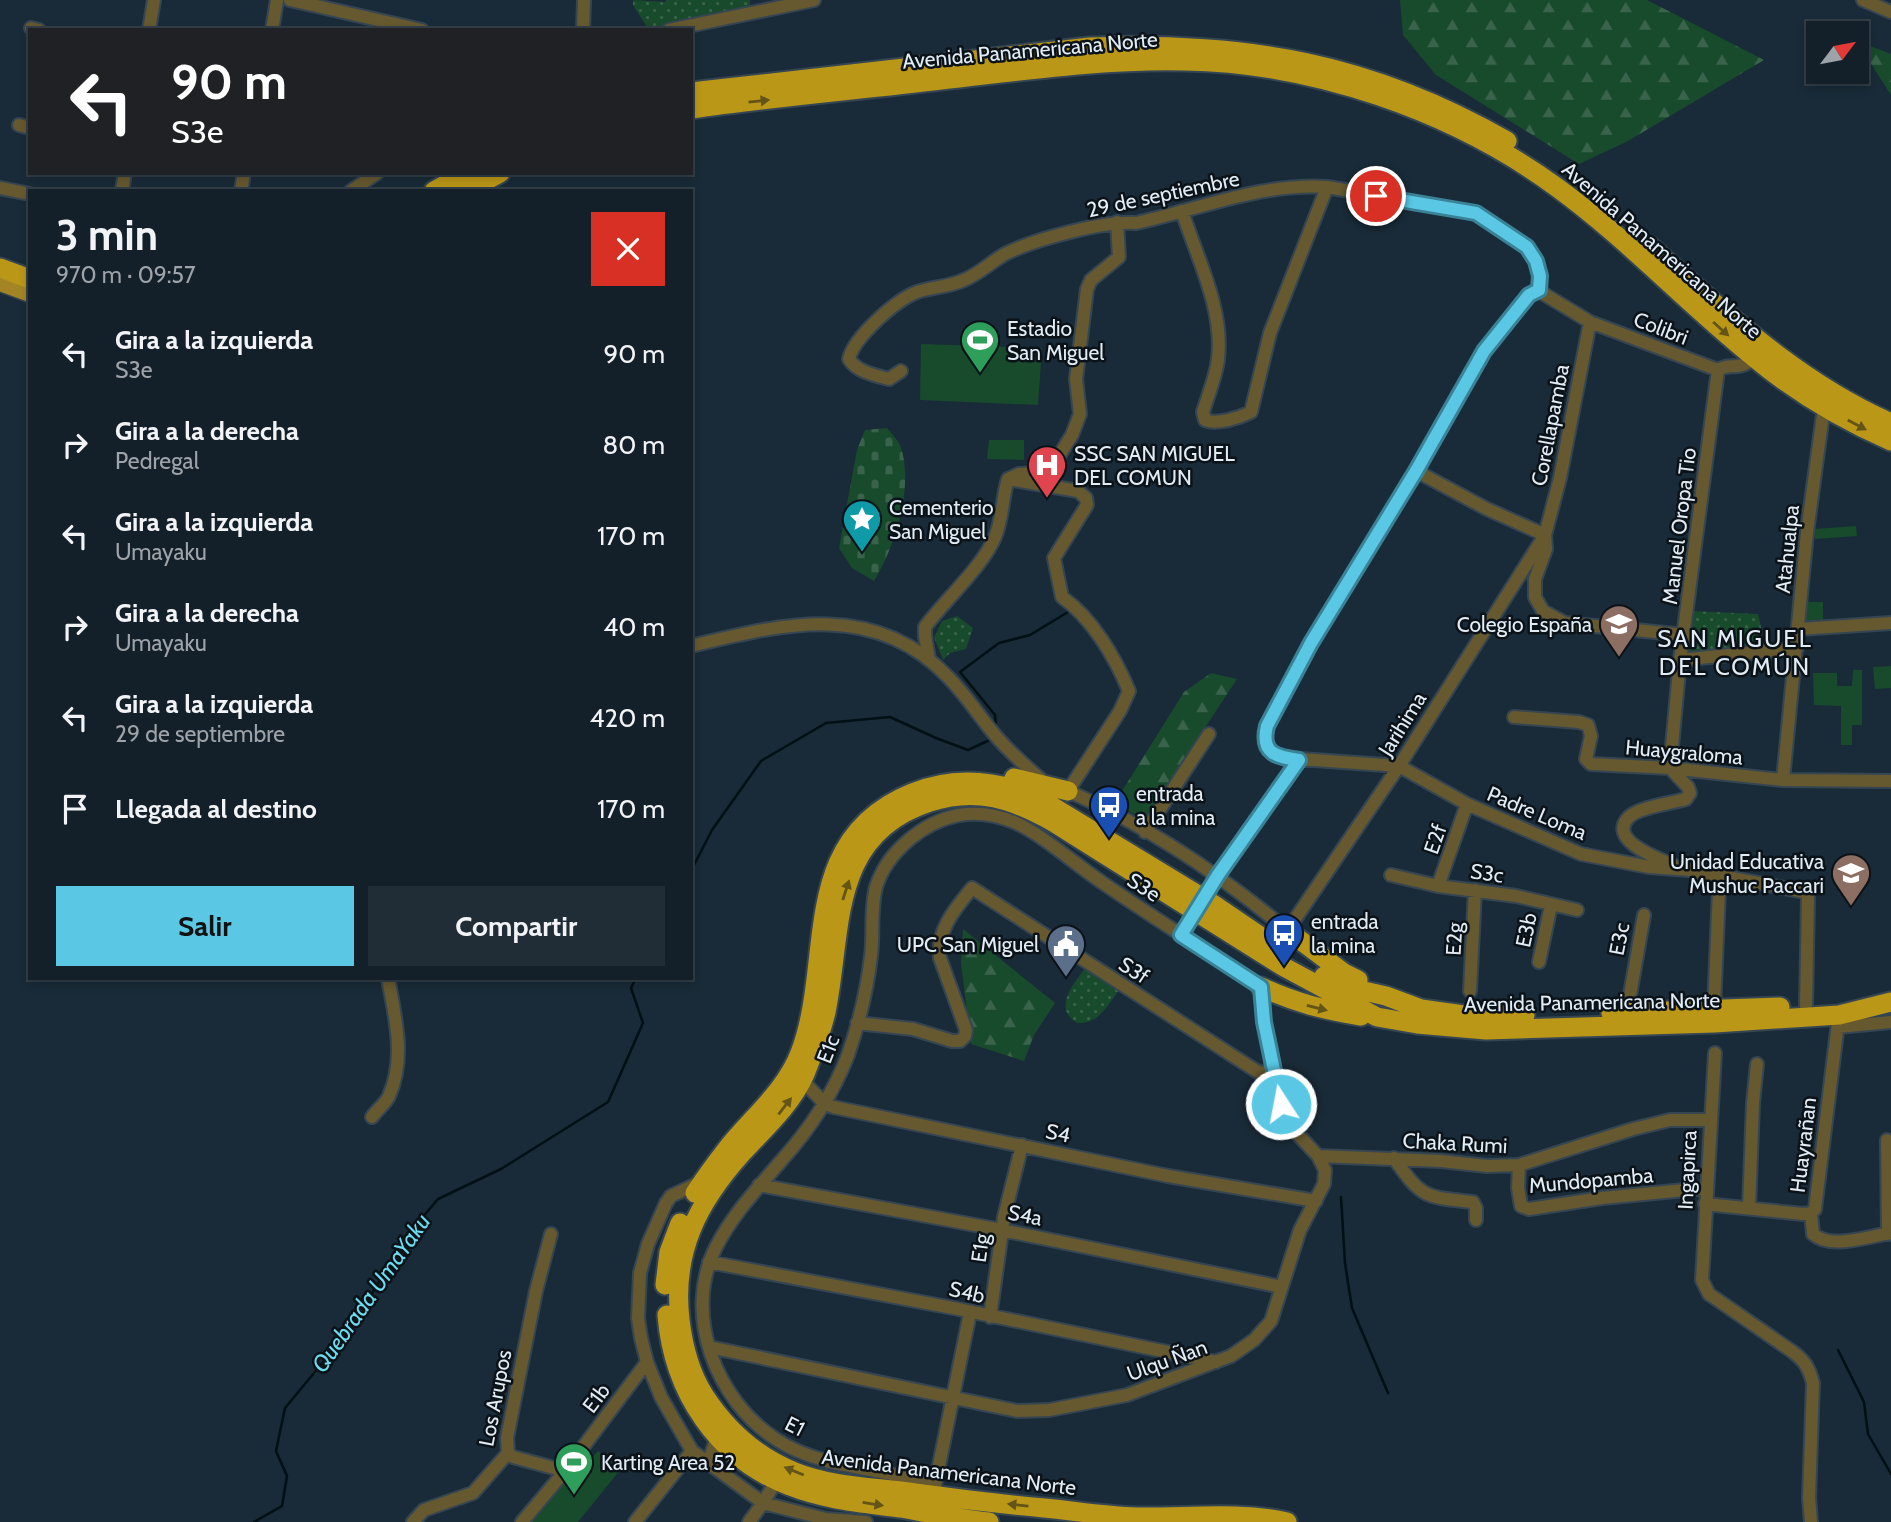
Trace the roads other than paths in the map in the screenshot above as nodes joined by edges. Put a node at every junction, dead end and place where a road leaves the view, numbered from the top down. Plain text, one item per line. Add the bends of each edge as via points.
1 (154, 0) edge
2 (277, 0) edge
3 (290, 0) edge
4 (584, 0) edge
5 (814, 0) edge
6 (1863, 0) edge
7 (309, 2) edge
8 (1891, 12) edge
9 (149, 28) edge
10 (272, 28) edge
11 (414, 28) edge
12 (583, 28) edge
13 (679, 28) edge
14 (693, 92) edge
15 (693, 109) edge
16 (374, 175) edge
17 (463, 175) edge
18 (496, 175) edge
19 (1327, 187) junction
20 (0, 188) edge
21 (354, 189) edge
22 (438, 189) edge
23 (471, 189) edge
24 (28, 194) edge
25 (1182, 211) junction
26 (1117, 222) junction
27 (0, 256) edge
28 (28, 266) edge
29 (0, 268) edge
30 (28, 278) edge
31 (0, 283) edge
32 (1539, 290) junction
33 (28, 293) edge
34 (1590, 322) junction
35 (1754, 358) junction
36 (1718, 370) junction
37 (901, 371) dead end
38 (1824, 407) junction
39 (1891, 423) edge
40 (1891, 441) edge
41 (1416, 471) junction
42 (1007, 479) junction
43 (1545, 535) junction
44 (1891, 623) edge
45 (1799, 629) junction
46 (1685, 635) junction
47 (693, 646) edge
48 (1797, 648) junction
49 (929, 659) junction
50 (1680, 660) junction
51 (1514, 718) dead end
52 (1209, 734) dead end
53 (1299, 760) junction
54 (1399, 766) junction
55 (1670, 768) junction
56 (1783, 780) junction
57 (1891, 781) edge
58 (985, 783) junction
59 (1046, 784) junction
60 (1068, 791) junction
61 (1467, 804) junction
62 (1006, 819) joint
63 (1145, 832) junction
64 (1690, 870) junction
65 (1391, 875) dead end
66 (1216, 878) junction
67 (1438, 887) junction
68 (1475, 890) junction
69 (1551, 905) junction
70 (1577, 910) dead end
71 (1644, 915) dead end
72 (1184, 931) junction
73 (1287, 931) junction
74 (1539, 962) dead end
75 (388, 980) edge
76 (1261, 987) junction
77 (1891, 988) edge
78 (1470, 991) dead end
79 (1387, 996) junction
80 (1891, 1002) edge
81 (1806, 1006) junction
82 (1714, 1008) junction
83 (1627, 1012) junction
84 (1377, 1017) junction
85 (1838, 1021) junction
86 (1891, 1022) edge
87 (857, 1023) junction
88 (1715, 1053) dead end
89 (1273, 1062) junction
90 (1757, 1064) dead end
91 (802, 1080) junction
92 (825, 1104) junction
93 (372, 1116) dead end
94 (1709, 1120) junction
95 (1887, 1140) dead end
96 (1022, 1145) junction
97 (1318, 1156) junction
98 (1394, 1158) junction
99 (1519, 1165) junction
100 (703, 1181) junction
101 (759, 1185) junction
102 (1706, 1188) junction
103 (1316, 1201) junction
104 (1705, 1204) junction
105 (1749, 1208) junction
106 (1811, 1213) junction
107 (1476, 1220) dead end
108 (1002, 1230) junction
109 (1889, 1233) edge
110 (551, 1234) dead end
111 (709, 1262) junction
112 (1283, 1287) junction
113 (970, 1312) junction
114 (990, 1317) junction
115 (709, 1347) junction
116 (647, 1362) junction
117 (1216, 1362) junction
118 (954, 1398) junction
119 (717, 1437) junction
120 (692, 1451) junction
121 (508, 1453) junction
122 (708, 1464) junction
123 (565, 1471) junction
124 (776, 1481) junction
125 (763, 1503) junction
126 (927, 1503) edge
127 (1252, 1519) edge
128 (413, 1522) edge
129 (522, 1522) edge
130 (635, 1522) edge
131 (749, 1522) edge
132 (866, 1522) edge
133 (989, 1522) edge
134 (1287, 1522) edge
135 (1811, 1522) edge

1 - 9 street
2 - 10 street
3 - 7 street
4 - 12 street
5 - 13 street
6 - 8 street
7 - 11 street
14 - 39 highway, Avenida Panamericana Norte via 1090,47 1213,48 1290,58 1360,75 1467,118 1537,159 1609,212 1773,353 1833,393
15 -> 35 highway, Avenida Panamericana Norte via 1085,63 1233,63 1313,78 1433,118 1532,170 1606,226
16 - 21 street
17 - 22 highway
18 - 23 highway
19 - 25 street, 29 de septiembre via 1273,190
19 - 25 street via 1270,333 1251,412 1241,417 1205,420 1203,412 1218,360 1218,335 1214,306
19 - 32 street, 29 de septiembre via 1476,213 1527,247 1536,261
20 - 24 street
25 - 26 street, 29 de septiembre via 1136,223
26 - 37 street, 29 de septiembre via 1008,253 967,279 918,292 896,304 876,321 849,359 863,371 889,379
26 - 42 street via 1119,257 1091,280 1087,289 1076,379 1080,414 1072,435 1052,467
27 - 28 highway
29 - 30 highway
31 - 33 main road
32 - 34 street, Colibri
32 - 41 street via 1529,295 1484,351
34 - 36 street, Colibri
34 - 43 street, Corellapamba
35 - 36 street via 1743,366
35 - 38 highway, Avenida Panamericana Norte
36 - 46 street, Manuel Oropa Tio
38 -> 40 highway, Avenida Panamericana Norte
38 - 45 street, Atahualpa
41 - 43 street
41 - 53 street via 1311,643 1267,726 1268,750
42 - 49 street via 994,540 925,627
42 - 60 street via 1078,491 1086,498 1087,505 1055,558 1062,597 1088,622 1129,691
43 - 46 street via 1546,550 1535,579 1535,597 1543,611 1565,623
43 - 54 street, Jarihima
44 - 45 street
45 - 48 street, Atahualpa
46 - 50 street, Manuel Oropa Tio
47 - 49 street via 808,623 856,626 901,641
48 - 50 street
48 - 56 street, Atahualpa
49 - 59 street via 996,737
50 - 55 street, Manuel Oropa Tio
51 - 55 street, Huaygraloma via 1588,725 1591,736 1586,759 1591,764
52 - 63 street
53 - 54 street
53 - 66 street
54 - 61 street, Padre Loma
54 - 73 street, Jarihima
55 - 56 street, Huaygraloma
55 - 64 street via 1690,793 1686,799 1628,818 1627,839
56 - 57 street, Huaygraloma
58 - 59 highway via 1014,778
58 - 79 highway, Avenida Panamericana Norte via 1024,792 1066,813 1333,982
58 - 100 highway, Avenida Panamericana Norte via 947,783 906,796 870,820 848,847 825,904 814,996 800,1053 776,1093
59 - 60 highway
60 - 63 street
61 - 64 street, Padre Loma via 1581,854
61 - 67 street, E2f
62 - 72 street, S3e
62 - 87 street, E1c via 981,813 940,820 893,857 876,888 867,988
63 - 66 street
64 - 81 street, Padre Loma via 1805,892
64 - 82 street via 1719,890
65 - 67 street, S3c
66 - 72 street, bridge
66 - 73 street
67 - 68 street, S3c
68 - 69 street, S3c
68 - 78 street, E2g
69 - 70 street, S3c
69 - 74 street, E3b
71 - 83 street, E3c
72 - 76 street, S3e
73 - 79 highway via 1344,974
75 - 93 street via 399,1063 389,1098
76 -> 84 highway via 1321,1010
76 - 89 street
77 - 81 highway, Avenida Panamericana Norte via 1863,999
79 - 83 highway, Avenida Panamericana Norte via 1421,1009 1471,1016
80 - 85 highway, Avenida Panamericana Norte
81 - 82 highway, Avenida Panamericana Norte
82 - 83 highway, Avenida Panamericana Norte
84 - 85 highway, Avenida Panamericana Norte via 1486,1030
91 -> 84 highway, Avenida Panamericana Norte via 826,1013 839,912 855,865 890,822 924,804 951,797 1000,798 1032,810 1284,967
85 - 86 street
85 - 106 street, Huayrañan
87 - 89 street, S3f via 914,1030 952,1041 965,1036 939,946 953,912 972,888 1258,1072 1265,1073
87 - 92 street, E1c
88 - 94 street, Ingapirca
89 - 97 street via 1290,1126
90 - 105 street
91 - 92 street
126 -> 91 highway, Avenida Panamericana Norte via 821,1480 752,1449 715,1411 689,1362 678,1294 690,1231 709,1193 780,1113
92 - 96 street, S4
92 - 101 street, E1c
94 - 99 street, Chaka Rumi via 1670,1120
94 - 102 street, Ingapirca
95 - 109 street
96 - 103 street, S4
96 - 108 street, E1g
97 - 98 street, Chaka Rumi
97 - 103 street, Ulqu Ñan via 1325,1170
98 - 99 street, Chaka Rumi
98 - 107 street via 1421,1193 1473,1202
99 - 102 street, Mundopamba via 1521,1206 1529,1209
100 - 116 street via 671,1196 648,1244 638,1295
100 - 119 highway, Avenida Panamericana Norte via 688,1202 669,1252 665,1285 676,1370
101 - 108 street, S4a
101 - 111 street, E1c via 726,1229
102 - 104 street, Ingapirca
103 - 112 street, Ulqu Ñan via 1300,1230
104 - 105 street, Huayrañan
104 - 135 street, Ingapirca via 1704,1288 1810,1369
105 - 106 street, Huayrañan
106 - 109 street via 1813,1234 1819,1239 1843,1241
108 - 112 street, S4a
108 - 114 street, E1g
110 - 121 street, Los Arupos via 507,1438
111 - 113 street, S4b
111 - 115 street, E1c via 703,1302
112 - 117 street, Ulqu Ñan via 1271,1321 1254,1340
113 - 114 street, S4b
113 - 118 street
114 - 117 street, S4b
115 - 118 street, Ulqu Ñan
115 - 126 street, E1 via 719,1377 748,1416 780,1442
116 - 120 street
116 - 123 street, E1b
117 - 118 street, Ulqu Ñan via 1127,1395 1049,1410 1017,1411
118 - 126 street
119 - 122 street
119 - 124 highway, Avenida Panamericana Norte via 752,1468
120 - 122 street
120 - 130 street
121 - 123 street
121 - 128 street, Los Arupos via 472,1493 424,1510
122 - 125 street
123 - 129 street, E1b
124 - 125 street
124 -> 126 highway, Avenida Panamericana Norte via 828,1498
125 - 131 street
125 - 132 street via 826,1519
127 -> 126 highway, Avenida Panamericana Norte via 1112,1516
126 - 133 highway, Avenida Panamericana Norte
127 - 134 highway, Avenida Panamericana Norte

